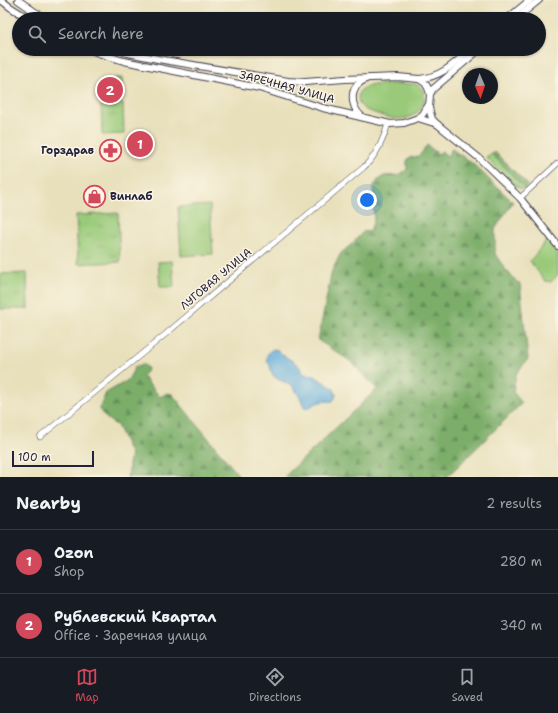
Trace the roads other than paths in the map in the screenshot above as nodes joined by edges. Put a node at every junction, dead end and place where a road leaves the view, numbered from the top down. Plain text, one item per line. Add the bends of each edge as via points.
1 (1, 0) edge
2 (18, 0) edge
3 (530, 0) edge
4 (539, 0) edge
5 (19, 12) edge
6 (35, 12) edge
7 (515, 12) edge
8 (524, 12) edge
9 (108, 56) edge
10 (143, 56) edge
11 (462, 56) edge
12 (472, 56) edge
13 (368, 78) junction
14 (419, 79) junction
15 (430, 94) junction
16 (429, 104) junction
17 (362, 117) junction
18 (418, 118) junction
19 (388, 124) junction
20 (437, 124) junction
21 (558, 163) edge
22 (520, 198) junction
23 (558, 246) edge
24 (40, 437) dead end

1 - 5 street
2 - 6 street
3 - 7 street
4 - 8 street
9 - 17 street, ЗАРЕЧНАЯ УЛИЦА via 259,88
10 - 13 street, ЗАРЕЧНАЯ УЛИЦА via 288,81
11 - 14 street, ЗАРЕЧНАЯ УЛИЦА via 436,76
12 - 15 street
13 - 14 street, ЗАРЕЧНАЯ УЛИЦА
13 - 17 street via 358,84 353,96 355,109
14 - 15 street via 425,83
15 - 16 street
16 - 18 street
16 - 20 street via 432,119
17 - 19 street, ЗАРЕЧНАЯ УЛИЦА
18 - 19 street, ЗАРЕЧНАЯ УЛИЦА via 404,123
18 - 20 street
19 - 24 street, ЛУГОВАЯ УЛИЦА via 379,147 364,167 162,338
20 - 22 street via 479,158
21 - 22 street
22 - 23 street

